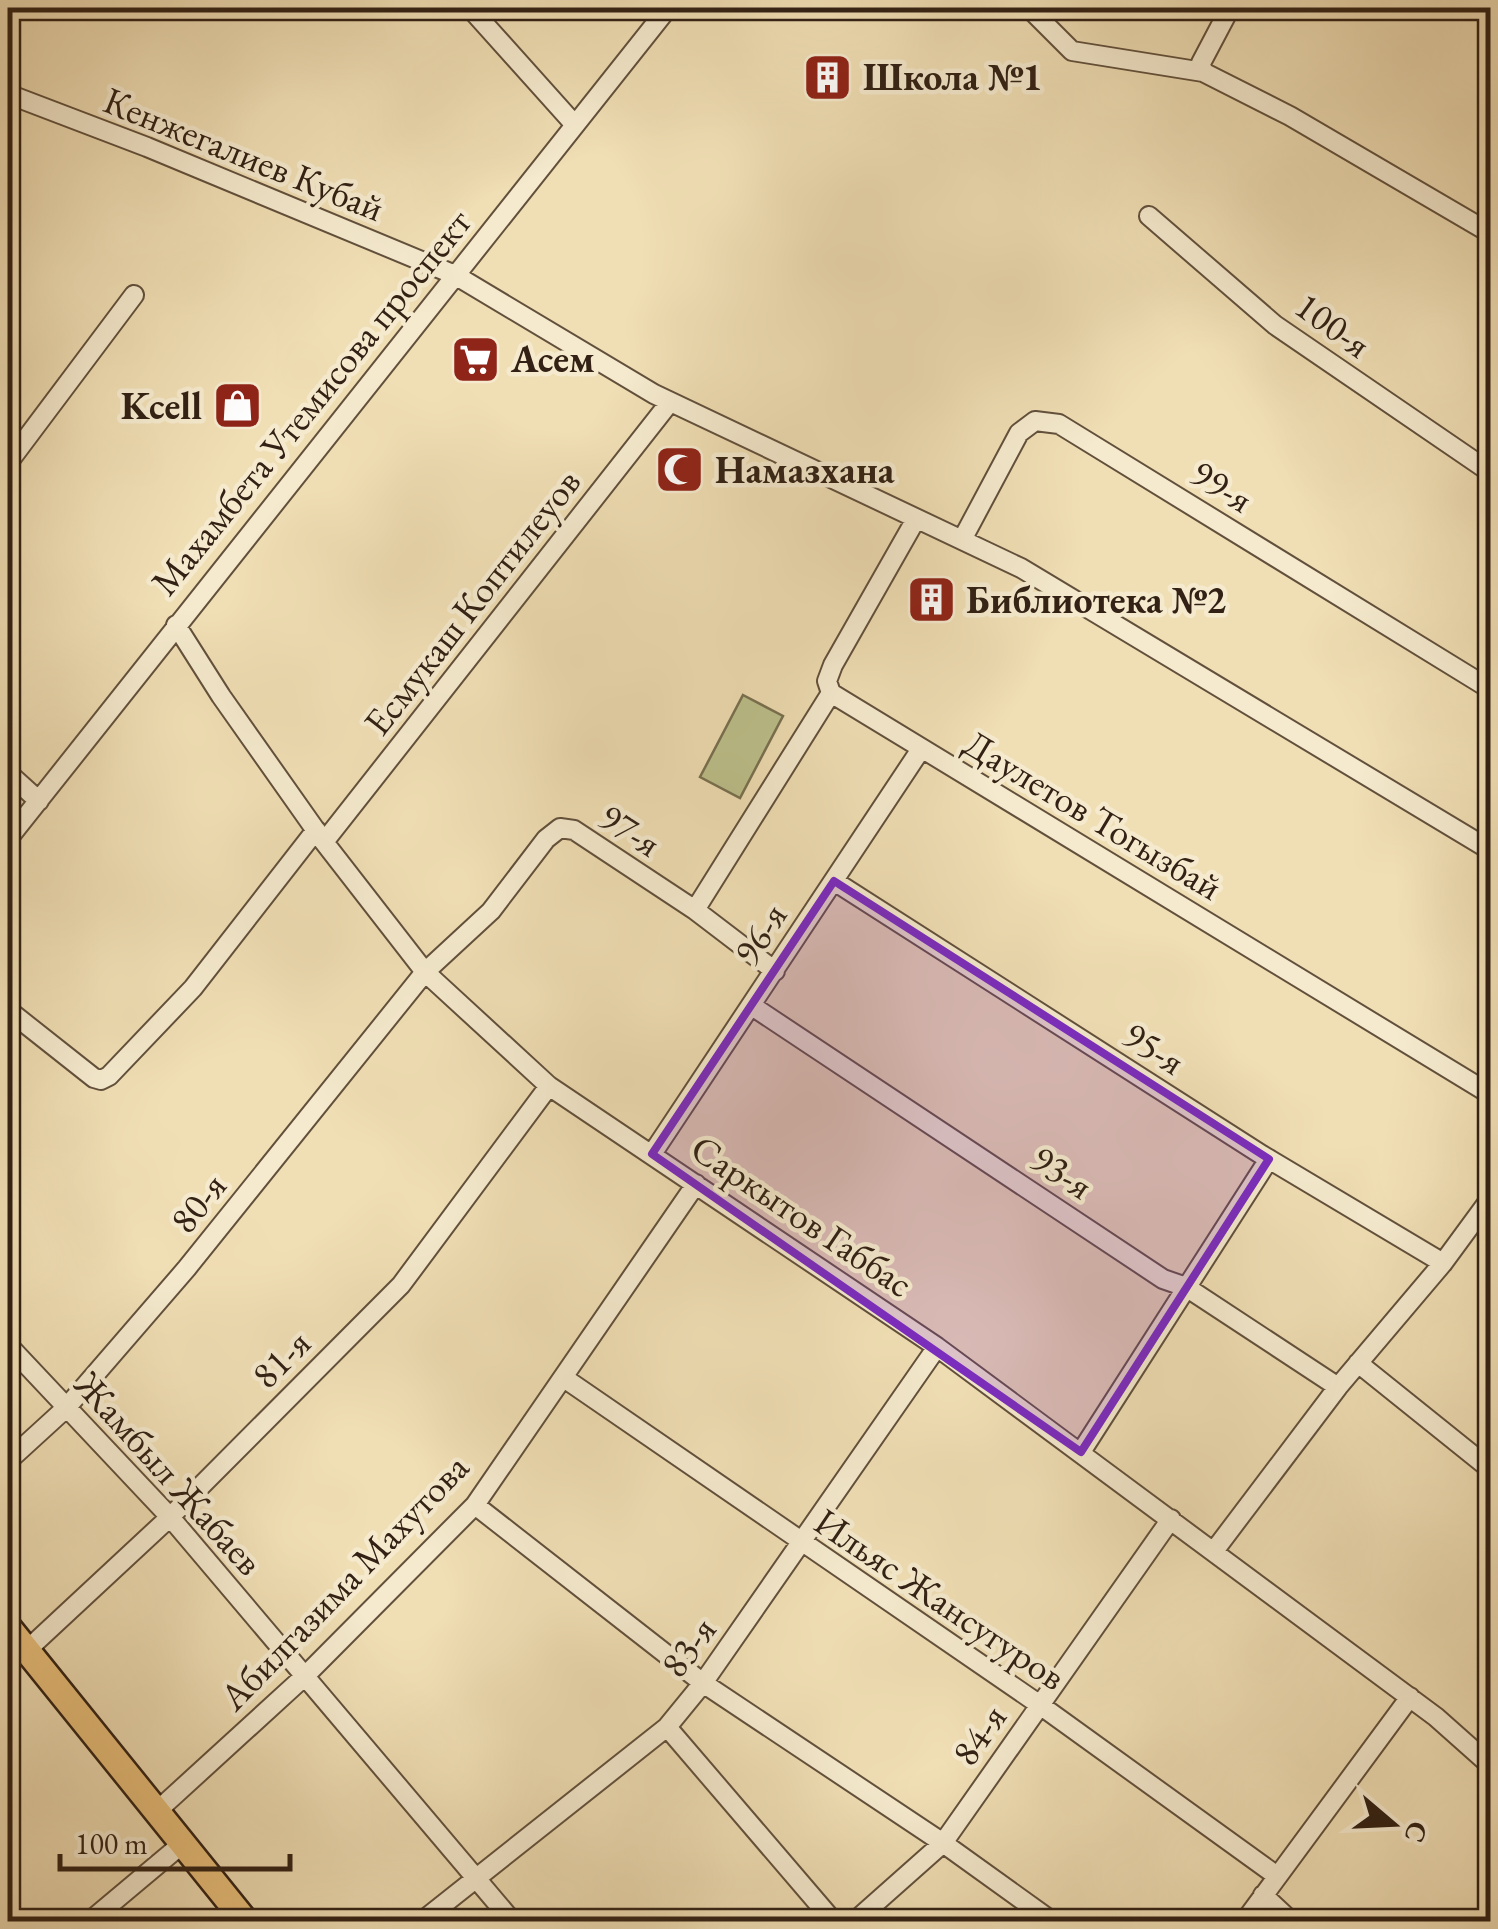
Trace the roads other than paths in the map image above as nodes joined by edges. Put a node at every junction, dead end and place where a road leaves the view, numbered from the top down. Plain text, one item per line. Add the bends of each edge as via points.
1 (470, 8) edge
2 (668, 8) edge
3 (1029, 8) edge
4 (1230, 8) edge
5 (1202, 72) junction
6 (8, 94) edge
7 (574, 125) junction
8 (1149, 216) dead end
9 (1490, 233) edge
10 (455, 275) junction
11 (134, 296) dead end
12 (670, 402) junction
13 (8, 463) edge
14 (1490, 472) edge
15 (916, 519) junction
16 (963, 538) junction
17 (176, 624) junction
18 (1490, 689) edge
19 (831, 694) junction
20 (921, 749) junction
21 (8, 773) edge
22 (39, 800) junction
23 (320, 836) junction
24 (8, 839) edge
25 (1490, 850) edge
26 (834, 881) junction
27 (695, 910) junction
28 (775, 971) junction
29 (425, 972) junction
30 (752, 1006) junction
31 (8, 1010) edge
32 (549, 1086) junction
33 (1490, 1094) edge
34 (652, 1154) junction
35 (1268, 1159) junction
36 (696, 1184) junction
37 (1490, 1199) edge
38 (1443, 1262) junction
39 (1186, 1287) junction
40 (8, 1345) edge
41 (938, 1347) junction
42 (1358, 1363) junction
43 (564, 1378) junction
44 (1338, 1387) junction
45 (66, 1408) junction
46 (1081, 1452) junction
47 (8, 1461) edge
48 (1490, 1469) edge
49 (474, 1505) junction
50 (170, 1517) junction
51 (1171, 1520) junction
52 (802, 1544) junction
53 (1214, 1551) junction
54 (8, 1626) edge
55 (27, 1650) junction
56 (306, 1676) junction
57 (704, 1683) junction
58 (1410, 1697) junction
59 (1040, 1705) junction
60 (666, 1727) junction
61 (1490, 1766) edge
62 (156, 1812) junction
63 (944, 1842) junction
64 (182, 1844) junction
65 (1277, 1876) junction
66 (479, 1878) junction
67 (1263, 1896) junction
68 (89, 1922) edge
69 (246, 1922) edge
70 (422, 1922) edge
71 (512, 1922) edge
72 (834, 1922) edge
73 (854, 1922) edge
74 (1053, 1922) edge
75 (1244, 1922) edge
76 (1292, 1922) edge

1 - 7 street
2 - 7 street, Махамбета Утемисова проспект
3 - 5 street via 1072,50
4 - 5 street
5 - 9 street
6 - 10 street, Кенжегалиев Кубай
7 - 10 street, Махамбета Утемисова проспект
8 - 14 street, 100-я via 1275,325
10 - 12 street, Кенжегалиев Кубай
10 - 17 street, Махамбета Утемисова проспект
11 - 13 street
12 - 15 street, Кенжегалиев Кубай
12 - 23 street, Есмукаш Коптилеуов
15 - 16 street, Кенжегалиев Кубай
15 - 19 street via 832,665
16 - 18 street, 99-я via 1020,434 1035,421 1059,424
16 - 25 street, Кенжегалиев Кубай
17 - 22 street, Махамбета Утемисова проспект
17 - 23 street, Саркытов Габбас
19 - 20 street, Даулетов Тогызбай
19 - 27 street
20 - 26 street, 96-я
20 - 33 street, Даулетов Тогызбай
21 - 22 street
22 - 24 street, Махамбета Утемисова проспект
23 - 29 street, Саркытов Габбас
23 - 31 street, Есмукаш Коптилеуов via 110,1076 94,1078
26 - 28 street, 96-я
26 - 35 street, 95-я
27 - 28 street, 97-я
27 - 29 street, 97-я via 574,830 560,828 490,910
28 - 30 street, 96-я
29 - 32 street, Саркытов Габбас
29 - 45 street, 80-я
30 - 34 street, 96-я
30 - 39 street, 93-я
32 - 34 street, Саркытов Габбас
32 - 50 street, 81-я via 400,1285
34 - 36 street, Саркытов Габбас
35 - 38 street, 95-я
35 - 39 street
36 - 41 street, Саркытов Габбас
36 - 43 street, Абилгазима Махутова
37 - 38 street
38 - 42 street
39 - 44 street, 93-я
39 - 46 street
40 - 45 street, Жамбыл Жабаев
41 - 46 street, Саркытов Габбас
41 - 52 street, 83-я
42 - 44 street
42 - 48 street
43 - 49 street, Абилгазима Махутова
43 - 52 street, Ильяс Жансугуров
44 - 53 street
45 - 47 street, 80-я
45 - 50 street, Жамбыл Жабаев
46 - 51 street, Саркытов Габбас
49 - 56 street, Абилгазима Махутова
49 - 57 street
50 - 55 street, 81-я
50 - 56 street, Жамбыл Жабаев
51 - 53 street, Саркытов Габбас
51 - 59 street, 84-я
52 - 57 street, 83-я
52 - 59 street, Ильяс Жансугуров
53 - 58 street, Саркытов Габбас
54 - 55 highway
55 - 62 highway
56 - 62 street, Абилгазима Махутова
56 - 66 street, Жамбыл Жабаев
57 - 60 street, 83-я
57 - 63 street
58 - 61 street, Саркытов Габбас
58 - 65 street
59 - 63 street, 84-я
59 - 65 street, Ильяс Жансугуров
60 - 66 street, 83-я
60 - 72 street
62 - 64 highway
63 - 73 street, 84-я
63 - 74 street
64 - 68 street
64 - 69 highway
65 - 67 street
66 - 70 street, 83-я
66 - 71 street, Жамбыл Жабаев
67 - 75 street
67 - 76 street

